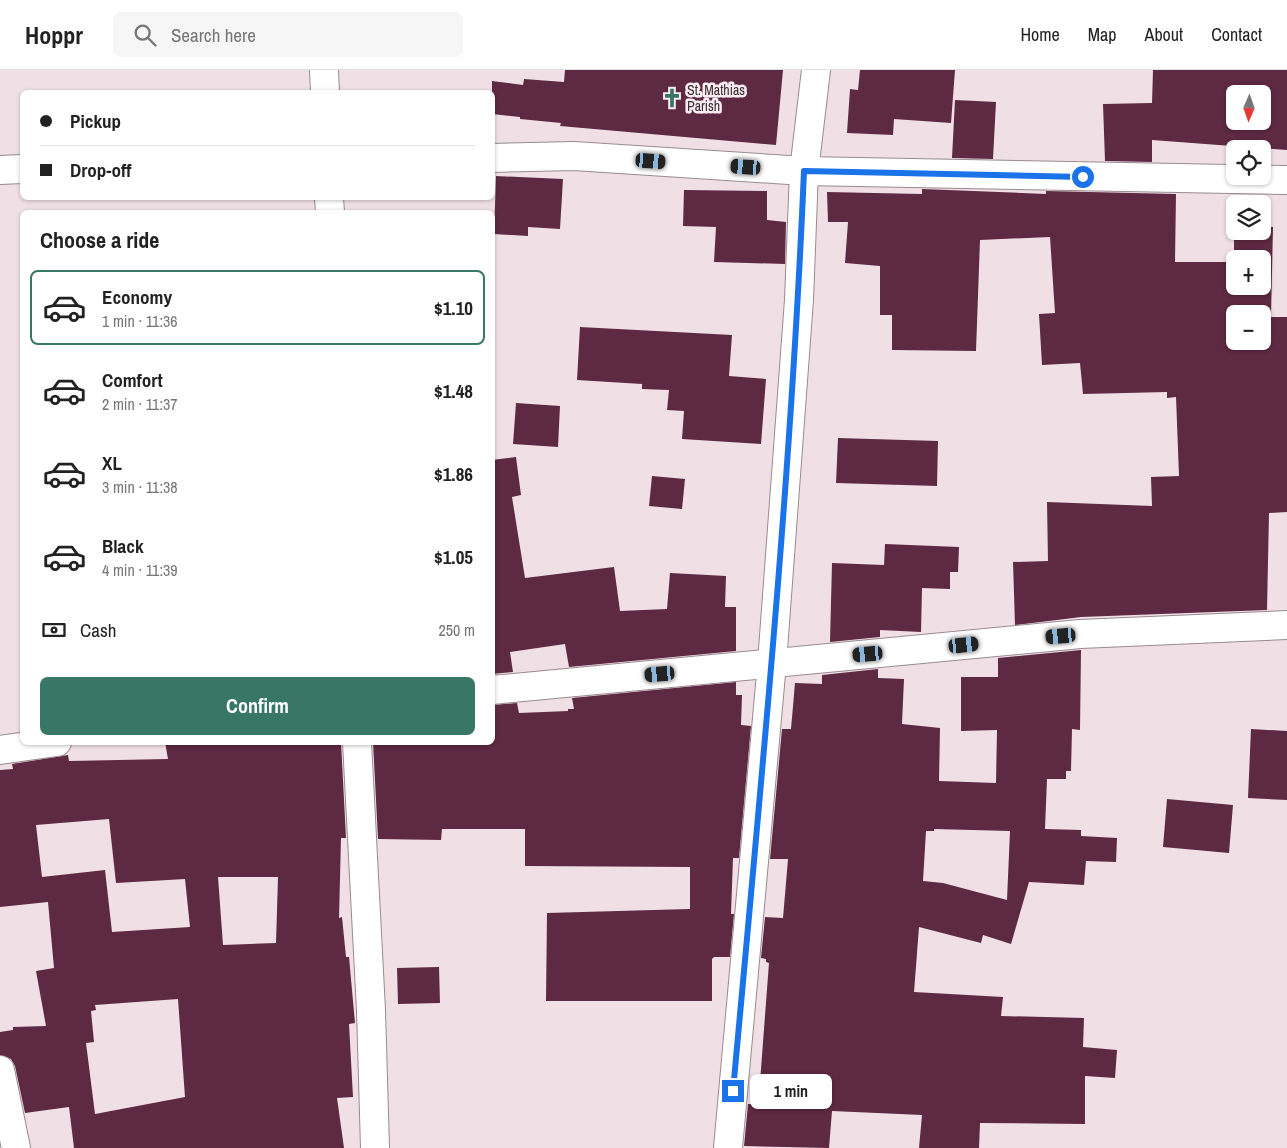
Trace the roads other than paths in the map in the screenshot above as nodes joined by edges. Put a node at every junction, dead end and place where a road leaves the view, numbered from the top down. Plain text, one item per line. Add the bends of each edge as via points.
1 (324, 70) edge
2 (816, 70) edge
3 (325, 90) edge
4 (495, 158) edge
5 (20, 169) edge
6 (0, 170) edge
7 (804, 171) junction
8 (1287, 180) edge
9 (1287, 625) edge
10 (772, 663) junction
11 (495, 690) edge
12 (36, 745) edge
13 (357, 745) edge
14 (0, 750) edge
15 (0, 1070) edge
16 (16, 1148) edge
17 (375, 1148) edge
18 (728, 1148) edge

1 - 3 street
2 - 7 street
4 - 7 street via 574,156
5 - 6 street
7 - 8 street
7 - 10 street via 799,300
9 - 10 street via 1080,634
10 - 11 street
10 - 18 street
12 - 14 street
13 - 17 street
15 - 16 street

